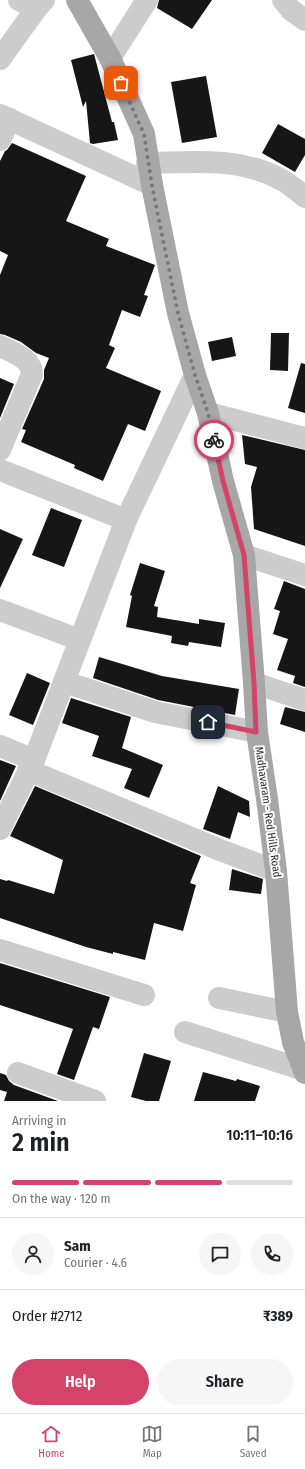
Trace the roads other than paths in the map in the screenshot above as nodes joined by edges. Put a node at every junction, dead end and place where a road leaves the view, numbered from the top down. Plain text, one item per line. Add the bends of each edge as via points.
1 (77, 0) edge
2 (147, 0) edge
3 (283, 0) edge
4 (33, 3) edge
5 (305, 20) edge
6 (110, 58) junction
7 (0, 59) edge
8 (5, 117) edge
9 (0, 140) edge
10 (148, 163) junction
11 (152, 186) junction
12 (305, 197) edge
13 (0, 346) edge
14 (195, 375) junction
15 (208, 413) junction
16 (305, 438) edge
17 (0, 450) edge
18 (0, 470) edge
19 (126, 520) junction
20 (244, 555) junction
21 (305, 575) edge
22 (0, 610) edge
23 (80, 640) junction
24 (65, 682) junction
25 (254, 683) junction
26 (305, 700) edge
27 (256, 732) junction
28 (0, 746) edge
29 (31, 765) junction
30 (0, 829) edge
31 (276, 871) junction
32 (0, 950) edge
33 (144, 995) dead end
34 (219, 998) dead end
35 (287, 1012) junction
36 (185, 1032) dead end
37 (299, 1041) edge
38 (18, 1072) dead end
39 (304, 1072) edge
40 (95, 1101) edge

1 - 6 main road, Madhavaram - Red Hills Road
2 - 6 street
3 - 5 street via 291,10
4 - 7 street
6 - 10 main road, Madhavaram - Red Hills Road via 144,134
8 - 9 street
8 - 11 street
10 - 11 main road, Madhavaram - Red Hills Road
10 - 12 street via 211,161 246,166 282,179
11 - 14 main road, Madhavaram - Red Hills Road via 178,313
13 - 17 street via 25,359 30,364 32,374
14 - 15 main road, Madhavaram - Red Hills Road
14 - 19 street
15 - 16 street
15 - 20 main road, Madhavaram - Red Hills Road via 223,481
18 - 19 street
19 - 23 street
20 - 21 street
20 - 25 main road, Madhavaram - Red Hills Road
22 - 23 street
23 - 24 street
24 - 27 street via 155,712
24 - 29 street
25 - 26 street
25 - 27 main road, Madhavaram - Red Hills Road
27 - 31 main road, Madhavaram - Red Hills Road
28 - 29 street
29 - 30 street
29 - 31 street via 220,850
31 - 35 main road, Madhavaram - Red Hills Road
32 - 33 street
34 - 35 street
35 - 37 main road, Madhavaram - Red Hills Road
36 - 39 street
37 - 39 main road, Madhavaram - Red Hills Road
38 - 40 street

